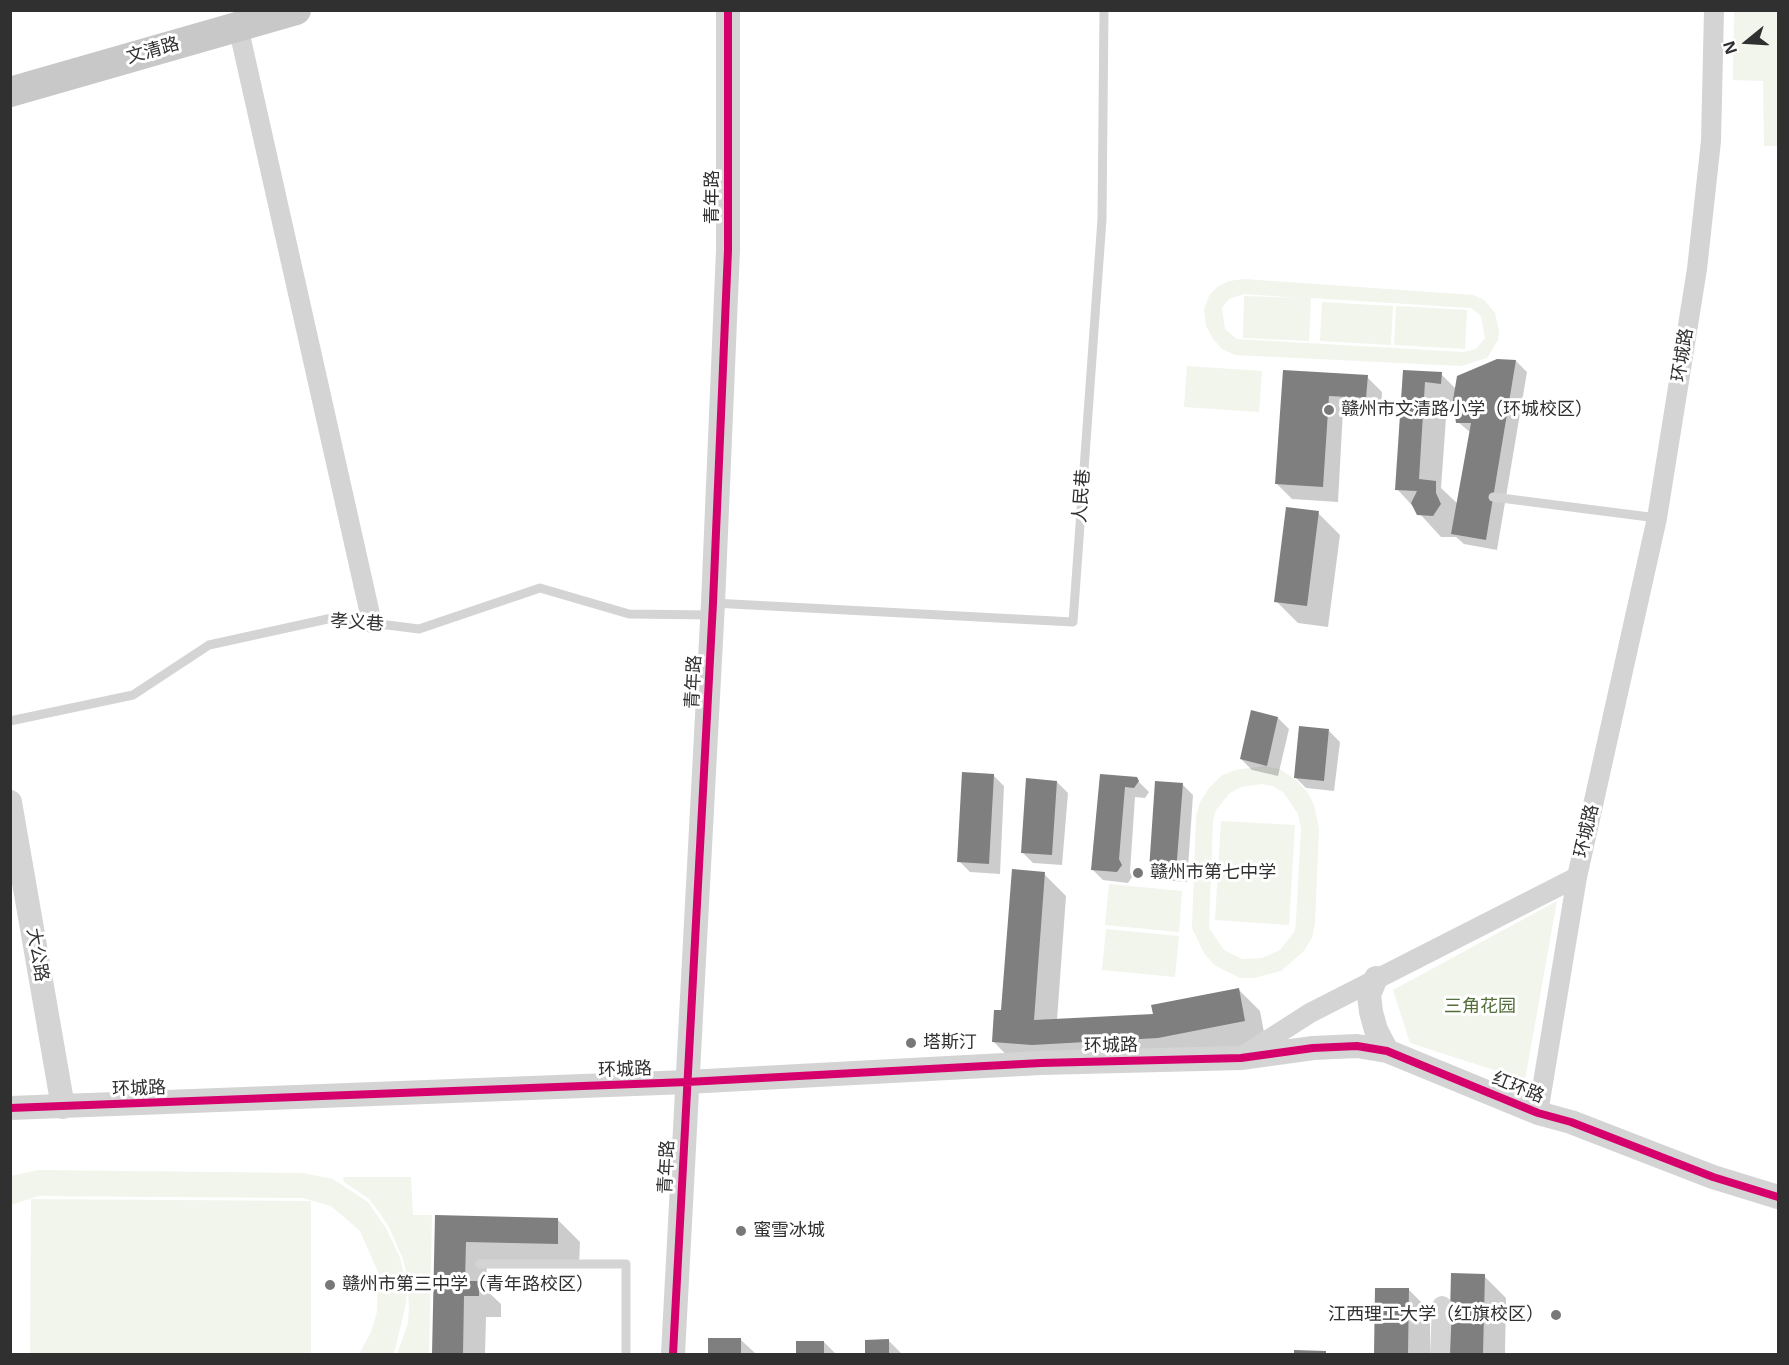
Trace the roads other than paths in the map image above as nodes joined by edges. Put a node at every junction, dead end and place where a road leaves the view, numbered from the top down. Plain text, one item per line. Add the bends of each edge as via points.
1 (296, 10) edge
2 (728, 10) edge
3 (1104, 10) edge
4 (1714, 10) edge
5 (234, 18) edge
6 (10, 73) edge
7 (10, 92) edge
8 (1493, 497) dead end
9 (1657, 518) junction
10 (713, 609) junction
11 (372, 623) junction
12 (10, 721) edge
13 (10, 802) edge
14 (1577, 877) junction
15 (1376, 978) junction
16 (1387, 1052) junction
17 (1241, 1058) junction
18 (687, 1082) junction
19 (63, 1107) junction
20 (10, 1108) edge
21 (1538, 1113) junction
22 (1779, 1197) edge
23 (1779, 1209) edge
24 (480, 1264) dead end
25 (1442, 1306) dead end
26 (626, 1354) edge
27 (673, 1354) edge
28 (1440, 1354) edge

1 - 5 main road, 文清路
2 - 10 street, 青年路 via 728,250
3 - 10 lane, 人民巷 via 1102,219 1073,622
4 - 9 street, 环城路 via 1711,141 1697,269
5 - 6 main road, 文清路
5 - 7 main road, 文清路
5 - 11 street
8 - 9 lane
9 - 14 street, 环城路
10 - 11 lane, 孝义巷 via 629,614 540,588 420,629
10 - 18 street, 青年路
11 - 12 lane, 孝义巷 via 332,618 209,645 133,695
13 - 19 street, 大公路
14 - 15 street, 环城路
14 - 21 street
15 - 16 street via 1369,995 1371,1012
15 - 17 street, 环城路 via 1310,1013
16 - 17 street, 红环路 via 1357,1046
16 - 21 street, 红环路
17 - 18 street, 环城路 via 1041,1063
18 - 19 street, 环城路
18 - 27 street, 青年路
19 - 20 street, 环城路
21 - 22 street, 红环路
21 - 23 street, 红环路 via 1567,1134 1660,1172
24 - 26 lane via 626,1264
25 - 28 street

